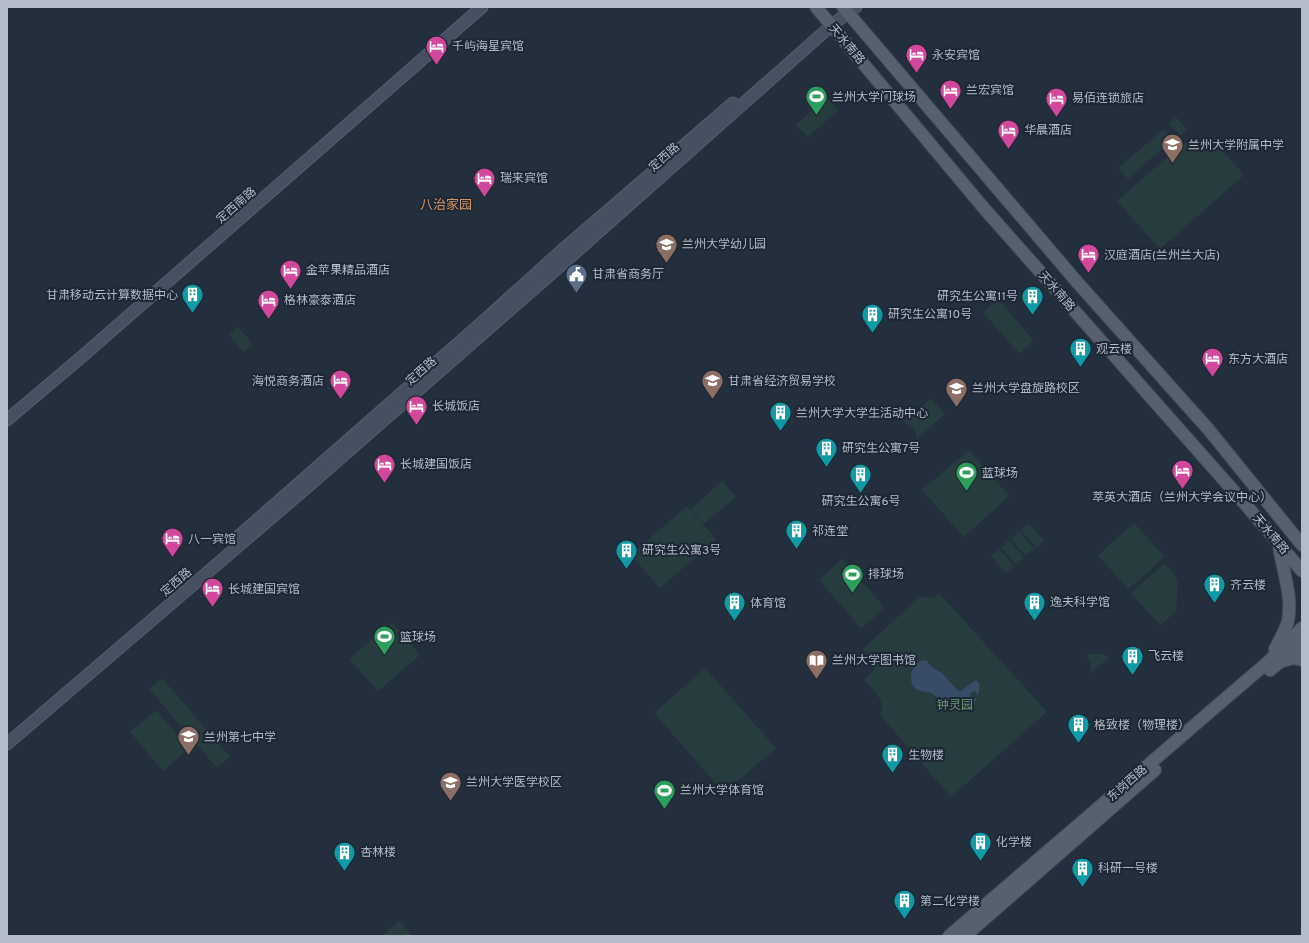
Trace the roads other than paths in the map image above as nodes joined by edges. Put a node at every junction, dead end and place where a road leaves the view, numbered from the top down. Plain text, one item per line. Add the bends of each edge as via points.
1 (482, 7) edge
2 (816, 7) edge
3 (848, 9) edge
4 (830, 23) junction
5 (7, 420) edge
6 (1296, 529) edge
7 (1279, 545) junction
8 (1302, 545) edge
9 (1302, 571) edge
10 (1302, 628) edge
11 (1302, 644) edge
12 (1302, 660) edge
13 (1272, 664) junction
14 (7, 736) edge
15 (7, 744) edge
16 (949, 936) edge
17 (965, 936) edge

1 - 5 main road, 定西南路
2 - 4 main road, 天水南路
3 - 4 main road, 定西路
3 - 6 main road, 天水南路 via 1077,282
4 - 7 main road, 天水南路 via 982,206
4 - 14 main road, 定西路 via 561,251 191,578
4 - 15 main road, 定西路 via 561,265 312,483
6 - 8 main road, 天水南路
7 - 9 main road, 天水南路
7 - 13 main road via 1289,593 1289,614
10 - 13 main road, 东岗西路
11 - 13 main road, 东岗西路
12 - 13 main road via 1294,658
13 - 16 main road, 东岗西路
13 - 17 main road, 东岗西路

